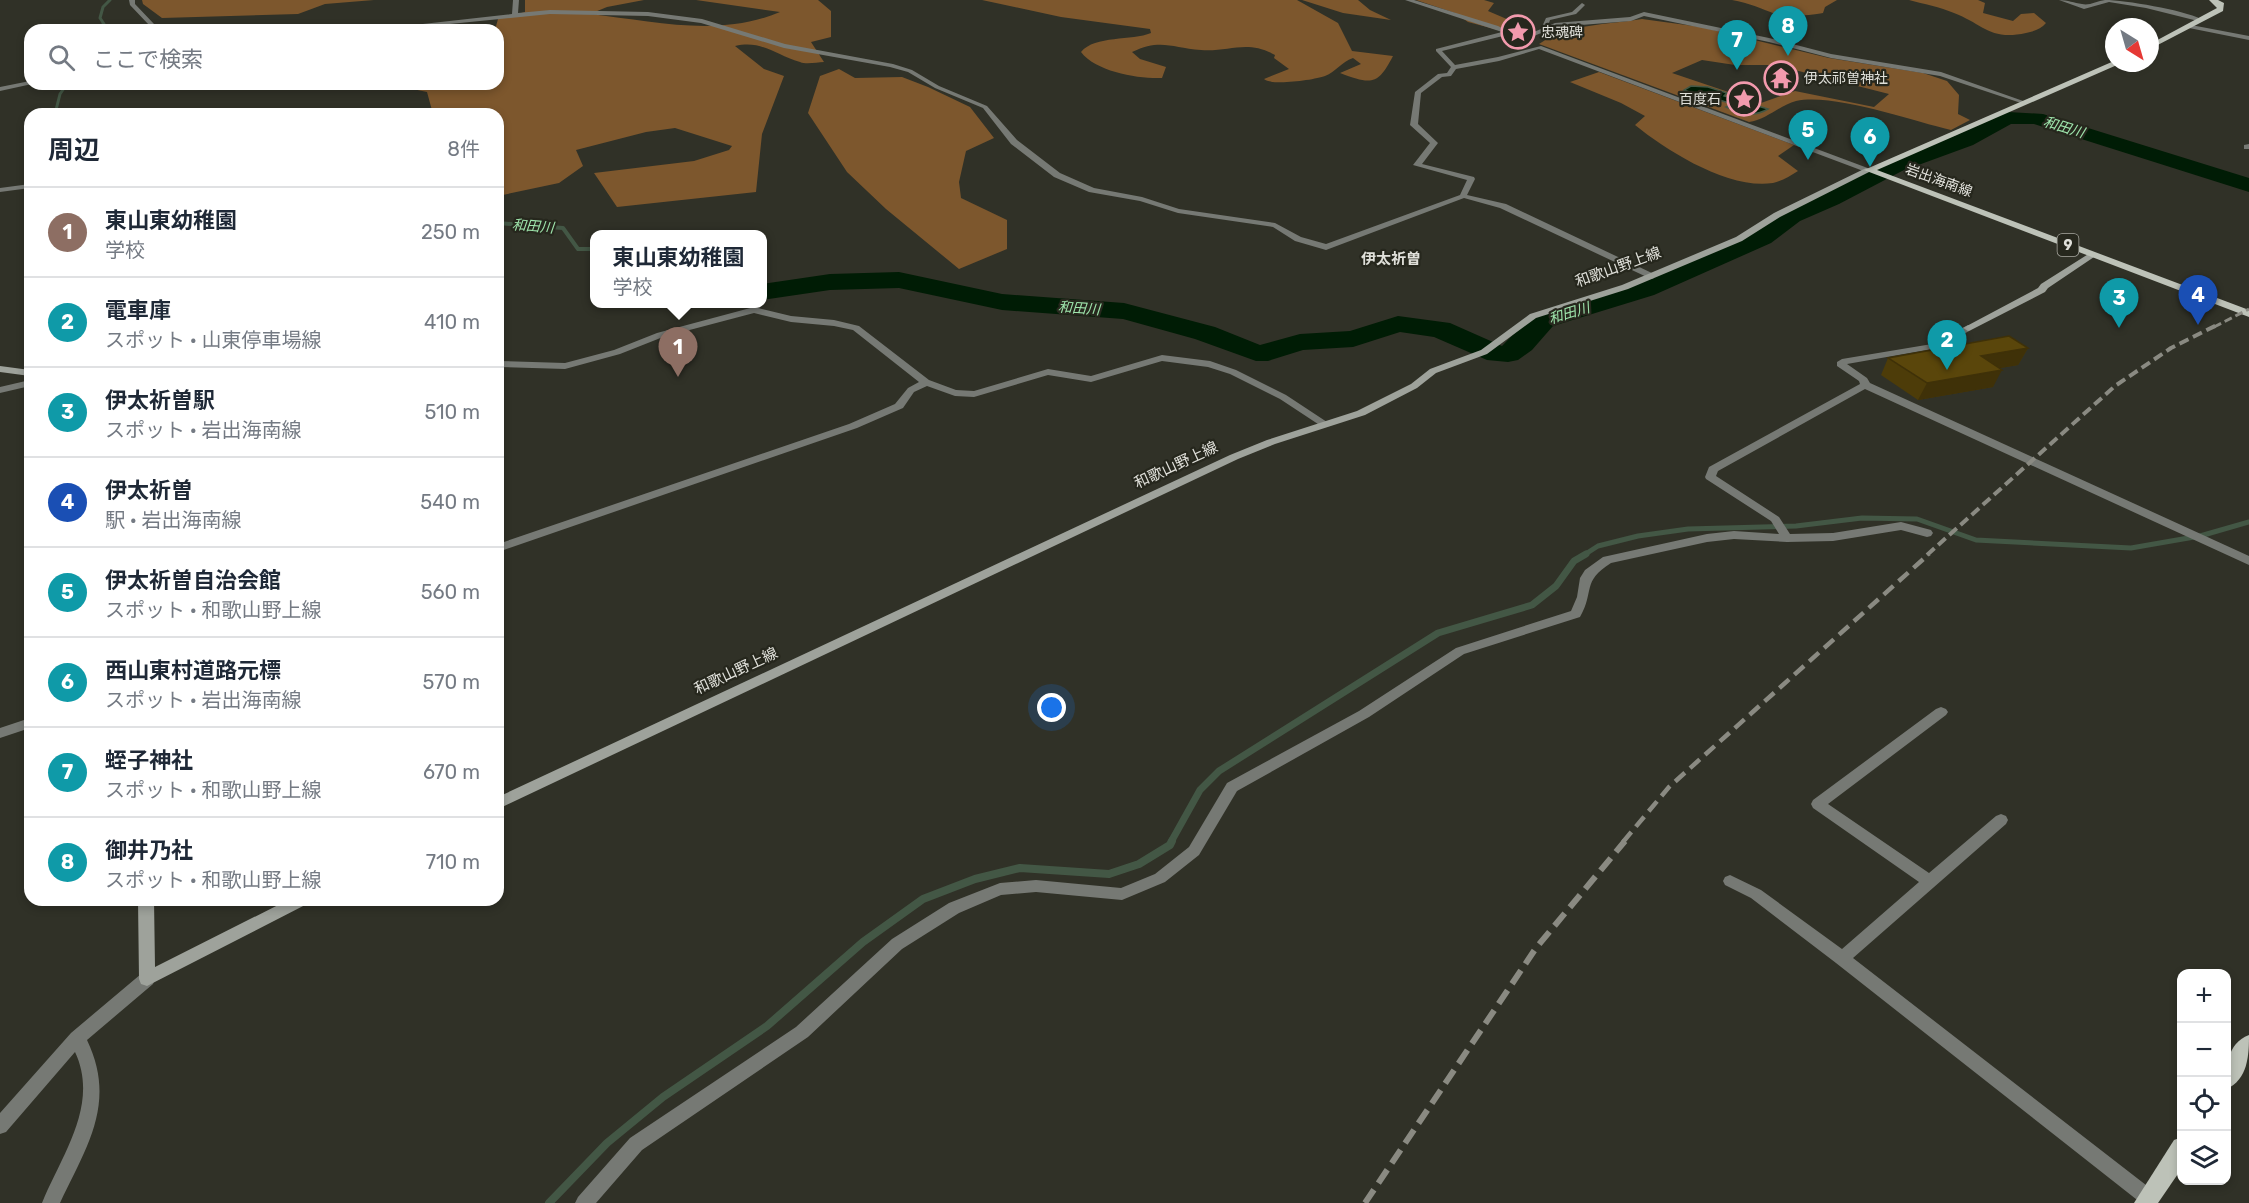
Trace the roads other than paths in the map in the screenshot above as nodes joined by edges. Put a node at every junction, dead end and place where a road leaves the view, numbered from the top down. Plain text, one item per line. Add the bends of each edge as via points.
1 (132, 0) edge
2 (516, 0) edge
3 (1408, 0) edge
4 (2062, 0) edge
5 (2212, 0) edge
6 (1582, 5) dead end
7 (515, 14) junction
8 (2198, 19) junction
9 (151, 24) edge
10 (424, 24) edge
11 (2191, 27) junction
12 (1544, 28) junction
13 (1503, 34) junction
14 (1537, 35) junction
15 (2249, 38) edge
16 (2159, 43) edge
17 (1539, 47) junction
18 (1454, 67) junction
19 (2105, 67) edge
20 (24, 84) edge
21 (0, 88) edge
22 (2023, 102) junction
23 (1871, 171) junction
24 (24, 187) edge
25 (0, 190) edge
26 (1463, 196) junction
27 (2093, 255) junction
28 (1651, 276) junction
29 (2249, 314) edge
30 (1968, 327) joint
31 (504, 364) edge
32 (0, 369) edge
33 (24, 372) edge
34 (926, 382) junction
35 (24, 384) edge
36 (1865, 385) junction
37 (0, 390) edge
38 (1325, 424) junction
39 (1927, 533) dead end
40 (1787, 538) junction
41 (504, 546) edge
42 (2249, 561) edge
43 (1941, 712) dead end
44 (24, 725) edge
45 (0, 733) edge
46 (504, 800) edge
47 (2001, 820) dead end
48 (1730, 881) dead end
49 (1930, 882) junction
50 (146, 906) edge
51 (290, 906) edge
52 (1842, 958) junction
53 (147, 979) junction
54 (77, 1038) junction
55 (2249, 1045) edge
56 (2227, 1077) edge
57 (0, 1126) edge
58 (2177, 1154) edge
59 (2147, 1200) edge
60 (51, 1203) edge
61 (584, 1203) edge

1 - 9 street
2 - 7 street
3 - 13 street via 1506,32
4 - 8 street via 2084,7 2109,0
5 - 8 main road via 2221,5 2220,9
6 - 12 street via 1574,13 1548,18
7 - 10 street
7 - 26 street via 614,12 682,18 784,46 900,67 985,107 1014,142 1057,175 1092,190 1143,199 1178,211 1275,225 1326,247
8 - 11 main road
11 - 15 street
11 - 16 main road
12 - 14 street
12 - 22 street via 1631,19 1644,14 1823,54 1941,74
13 - 14 street via 1519,40
13 - 18 street via 1438,50
14 - 17 street
17 - 18 street
17 - 23 street
18 - 26 street via 1449,75 1440,75 1420,88 1413,120 1434,143 1417,165 1471,179
19 - 22 main road, 岩出海南線
20 - 21 street
22 - 23 main road, 岩出海南線
23 - 27 main road, 岩出海南線 / 9
23 - 28 main road, 和歌山野上線 via 1777,215 1739,239
24 - 25 street
26 - 28 street via 1503,206
27 - 29 main road, 岩出海南線 / 9
27 - 30 main road via 2042,290
28 - 38 main road, 和歌山野上線 via 1533,316 1487,351 1433,371 1414,386 1361,413
30 - 36 street via 1935,346 1840,364 1864,380
31 - 34 street via 565,366 754,310 856,328
32 - 33 main road
34 - 38 street via 955,393 974,394 1048,372 1091,379 1162,358 1184,360 1233,372
34 - 41 street via 911,390 899,406 853,426
35 - 37 street
36 - 40 street via 1713,470 1710,477 1775,519
36 - 42 street
38 - 46 main road, 和歌山野上線 via 1223,462
39 - 40 street via 1901,526 1833,537
40 - 61 street via 1707,538 1607,560 1592,568 1583,578 1576,614 1460,651 1364,714 1232,787 1194,850 1160,878 1122,894 1036,886 1000,889 954,908 897,944 802,1032 636,1144
43 - 49 street via 1818,804
44 - 45 street
47 - 49 street
48 - 52 street via 1756,894
49 - 52 street
50 - 53 main road
51 - 53 main road
52 - 59 street
53 - 54 street
54 - 57 street
54 - 60 street via 88,1056 93,1083 90,1115
55 - 56 main road
58 - 59 main road

